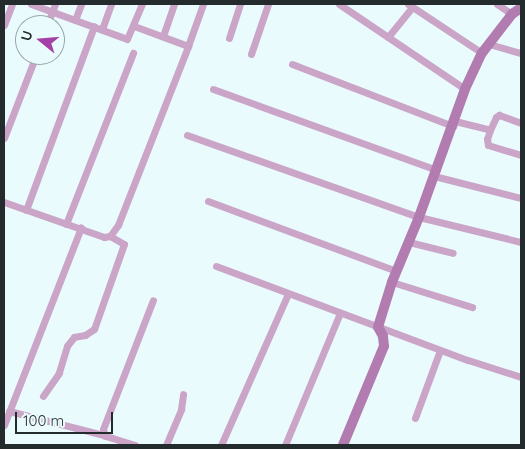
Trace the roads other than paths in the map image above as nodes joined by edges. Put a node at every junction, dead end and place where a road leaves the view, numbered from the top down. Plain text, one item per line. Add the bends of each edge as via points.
1 (12, 4) edge
2 (31, 4) edge
3 (55, 4) edge
4 (81, 4) edge
5 (111, 4) edge
6 (142, 4) edge
7 (174, 4) edge
8 (203, 4) edge
9 (240, 4) edge
10 (268, 4) edge
11 (339, 4) edge
12 (497, 4) edge
13 (410, 5) edge
14 (521, 8) edge
15 (52, 12) junction
16 (512, 14) junction
17 (51, 15) edge
18 (75, 20) junction
19 (4, 25) edge
20 (94, 26) junction
21 (134, 26) junction
22 (102, 29) junction
23 (163, 36) junction
24 (388, 37) junction
25 (229, 38) dead end
26 (489, 44) junction
27 (188, 46) junction
28 (521, 53) edge
29 (133, 54) dead end
30 (251, 54) dead end
31 (482, 54) junction
32 (292, 64) dead end
33 (32, 65) edge
34 (213, 89) dead end
35 (465, 89) junction
36 (454, 123) junction
37 (521, 123) edge
38 (490, 130) junction
39 (187, 135) dead end
40 (4, 138) edge
41 (521, 155) edge
42 (435, 173) junction
43 (521, 198) edge
44 (208, 201) dead end
45 (4, 202) edge
46 (26, 210) junction
47 (419, 217) junction
48 (66, 224) junction
49 (81, 228) junction
50 (110, 236) junction
51 (409, 242) junction
52 (521, 242) edge
53 (453, 253) dead end
54 (216, 266) dead end
55 (396, 271) junction
56 (392, 282) junction
57 (288, 294) junction
58 (153, 300) dead end
59 (472, 307) dead end
60 (340, 313) junction
61 (378, 326) junction
62 (440, 350) junction
63 (521, 377) edge
64 (183, 394) dead end
65 (43, 396) dead end
66 (9, 411) junction
67 (414, 418) dead end
68 (4, 425) edge
69 (104, 435) junction
70 (135, 445) edge
71 (166, 445) edge
72 (221, 445) edge
73 (286, 445) edge
74 (343, 445) edge

1 - 19 street
2 - 15 street
3 - 15 street
4 - 18 street
5 - 22 street
6 - 21 street
7 - 23 street
8 - 27 street
9 - 25 street
10 - 30 street
11 - 24 street
12 - 16 street
13 - 24 street
13 - 31 street
14 - 16 street
15 - 17 street
15 - 18 street
16 - 26 street
18 - 20 street
20 - 22 street
20 - 46 street
21 - 22 street via 127,38
21 - 23 street
23 - 27 street
24 - 35 street
26 - 28 street
26 - 31 street
27 - 50 street via 118,225
29 - 48 street
31 - 35 street
32 - 36 street
33 - 40 street
34 - 42 street
35 - 36 street
36 - 38 street
36 - 42 street
37 - 38 street via 499,115
38 - 41 street via 486,139 488,145
39 - 47 street
42 - 43 street
42 - 47 street
44 - 55 street
45 - 46 street
46 - 48 street
47 - 51 street
47 - 52 street
48 - 49 street
49 - 50 street via 104,237
49 - 66 street
50 - 65 street via 124,246 94,329 86,335 74,337 67,346 60,373
51 - 53 street
51 - 55 street
54 - 57 street
55 - 56 street
56 - 59 street
56 - 61 street
57 - 60 street
57 - 72 street
58 - 69 street via 103,429
60 - 61 street
60 - 73 street
61 - 62 street
61 - 74 street via 384,346
62 - 63 street
62 - 67 street
64 - 71 street
66 - 68 street
66 - 69 street
69 - 70 street

